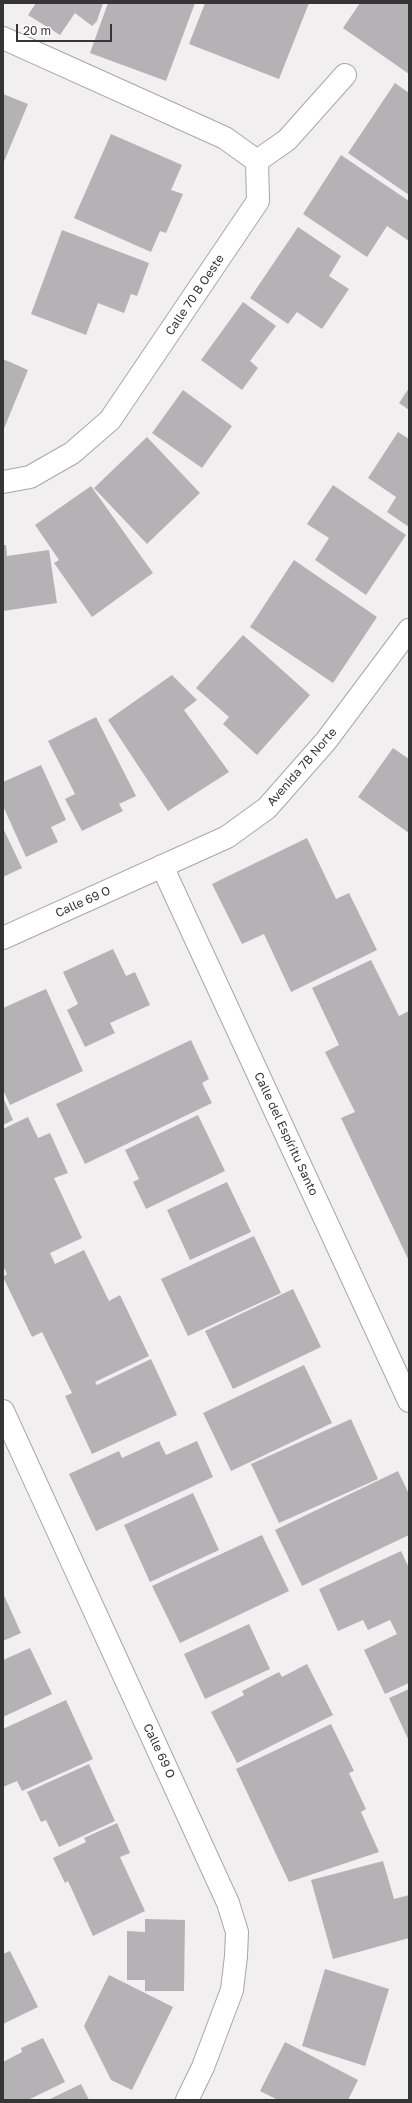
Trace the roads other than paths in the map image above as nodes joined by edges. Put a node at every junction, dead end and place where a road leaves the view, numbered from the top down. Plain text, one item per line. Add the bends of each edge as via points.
1 (3, 38) edge
2 (345, 75) dead end
3 (257, 161) junction
4 (3, 482) edge
5 (409, 630) edge
6 (162, 866) junction
7 (3, 938) edge
8 (409, 1402) edge
9 (3, 1412) edge
10 (188, 2100) edge

1 - 3 street via 225,138
2 - 3 street via 287,140
3 - 4 street, Calle 70 B Oeste via 258,201 110,420 72,453 30,477
5 - 6 street, Avenida 7B Norte via 326,741 267,808 227,837
6 - 7 street, Calle 69 O
6 - 8 street, Calle del Espíritu Santo
9 - 10 street, Calle 69 O via 228,1903 237,1932 232,1990

